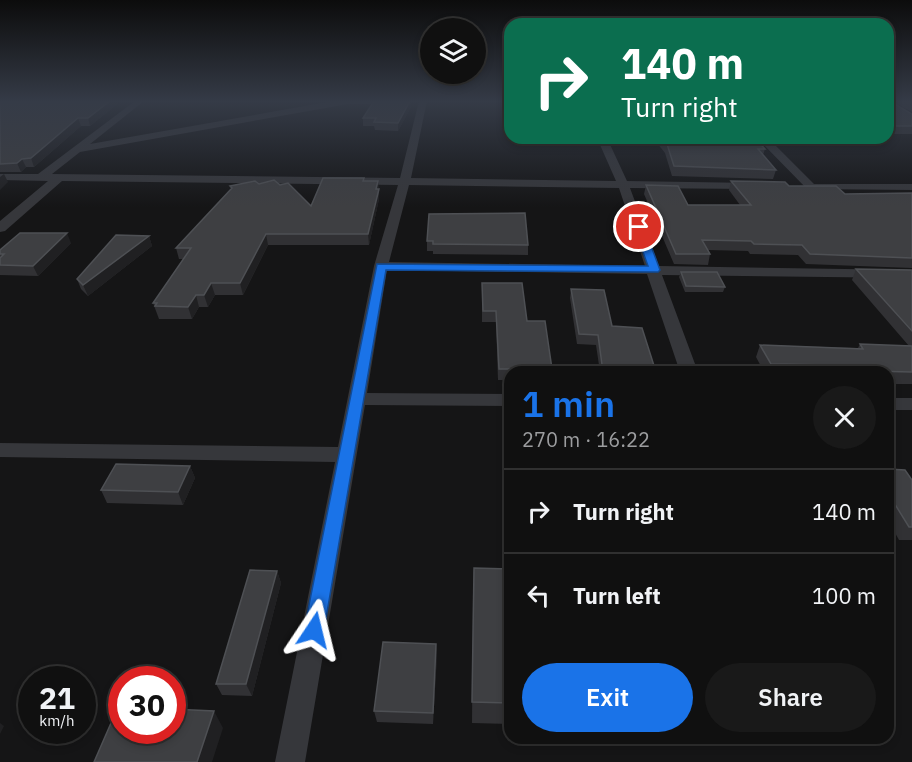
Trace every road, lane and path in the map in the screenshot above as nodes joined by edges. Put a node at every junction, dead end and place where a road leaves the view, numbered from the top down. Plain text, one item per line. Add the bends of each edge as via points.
1 (96, 137) edge
2 (149, 137) edge
3 (415, 137) edge
4 (605, 144) edge
5 (768, 144) edge
6 (80, 149) junction
7 (0, 177) edge
8 (41, 177) junction
9 (60, 177) junction
10 (405, 180) junction
11 (623, 184) junction
12 (764, 186) edge
13 (788, 186) edge
14 (811, 187) junction
15 (912, 187) edge
16 (0, 228) edge
17 (381, 266) junction
18 (655, 270) junction
19 (912, 274) edge
20 (687, 366) edge
21 (358, 399) junction
22 (504, 400) edge
23 (894, 404) edge
24 (912, 404) edge
25 (0, 450) edge
26 (346, 455) junction
27 (290, 762) edge

1 - 6 street
2 - 6 street
3 - 10 street
4 - 11 street
5 - 14 street
6 - 8 street
7 - 8 street
8 - 9 street
9 - 10 street
9 - 16 street
10 - 11 street
10 - 17 street
11 - 12 street
11 - 18 street
13 - 14 street
14 - 15 street
17 - 18 street
17 - 21 street
18 - 19 street
18 - 20 street
21 - 22 street
21 - 26 street
23 - 24 street
25 - 26 street
26 - 27 street

